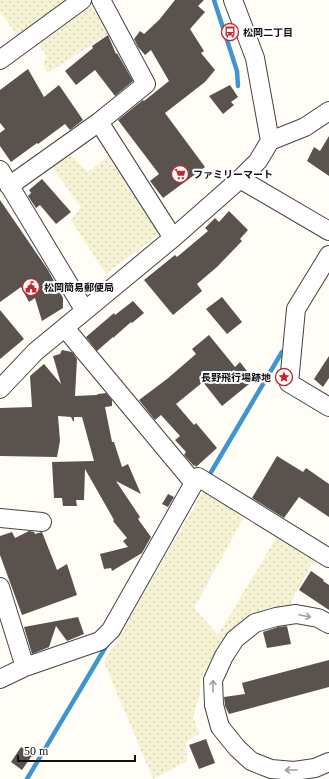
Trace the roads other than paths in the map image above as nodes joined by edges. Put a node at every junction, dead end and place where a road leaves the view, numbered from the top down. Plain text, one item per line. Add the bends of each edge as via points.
1 (82, 0) edge
2 (101, 0) edge
3 (233, 0) edge
4 (0, 60) edge
5 (329, 111) edge
6 (99, 122) junction
7 (270, 141) junction
8 (0, 170) edge
9 (240, 179) junction
10 (9, 186) junction
11 (329, 231) edge
12 (173, 238) junction
13 (329, 255) edge
14 (85, 311) junction
15 (64, 328) junction
16 (0, 389) edge
17 (329, 406) edge
18 (194, 483) junction
19 (0, 518) edge
20 (42, 522) dead end
21 (329, 558) edge
22 (0, 587) edge
23 (329, 624) edge
24 (25, 667) junction
25 (0, 679) edge
26 (329, 762) edge

1 - 4 street
2 - 6 street via 146,84
3 - 7 street via 255,58
5 - 7 street via 305,127
6 - 10 street
6 - 12 street
7 - 9 street via 258,161
8 - 10 street
9 - 11 street
9 - 12 street
10 - 14 street
12 - 14 street
13 - 17 street via 296,309 289,383
14 - 15 street
15 - 16 street via 35,352
15 - 18 street
18 - 21 street via 198,477
18 - 24 street via 111,630 100,641
19 - 20 street
22 - 24 street
26 -> 23 street via 315,768 294,771 271,769 251,760 220,727 214,705 213,680 235,640 255,624 296,614 318,618
24 - 25 street

